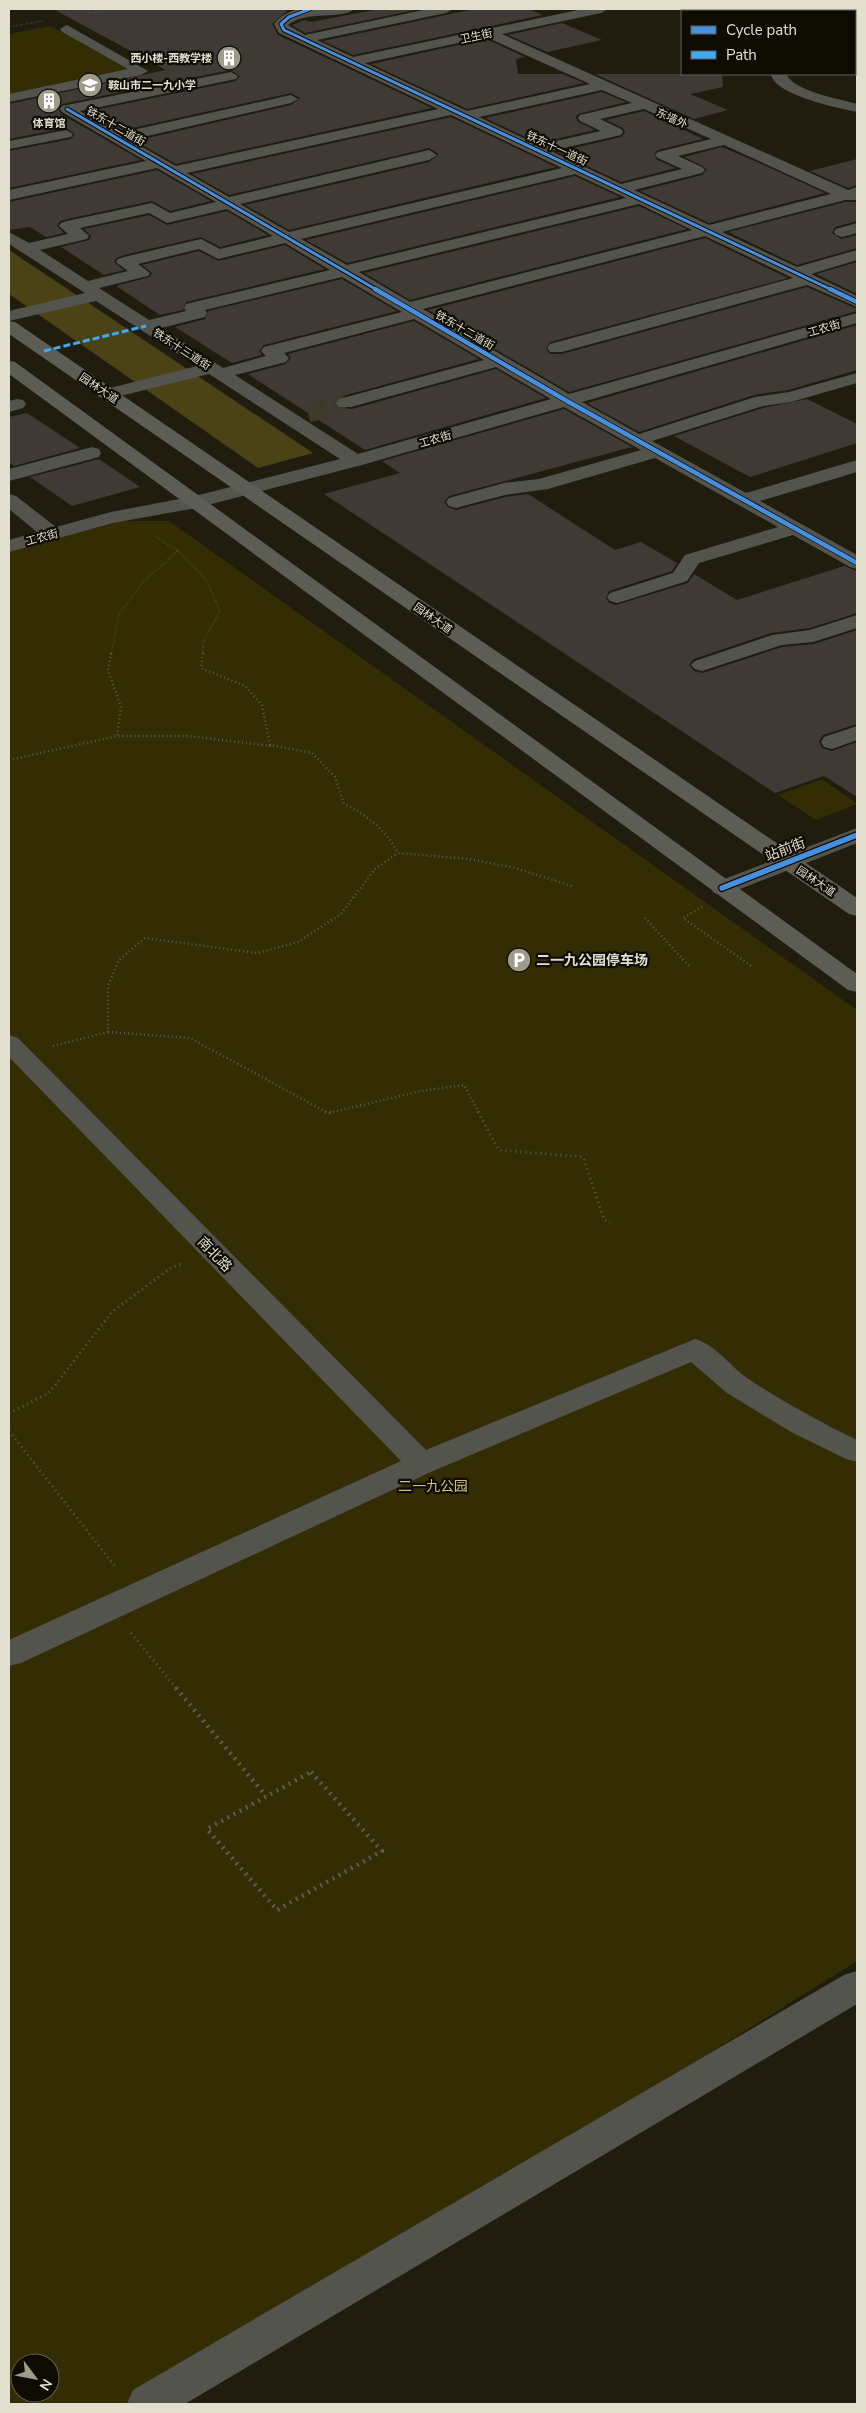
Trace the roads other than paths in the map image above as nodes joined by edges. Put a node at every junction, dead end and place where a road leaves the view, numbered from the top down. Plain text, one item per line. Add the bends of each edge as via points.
1 (347, 9) edge
2 (446, 9) edge
3 (601, 9) edge
4 (306, 11) edge
5 (67, 29) dead end
6 (488, 33) junction
7 (303, 39) junction
8 (351, 62) junction
9 (777, 75) edge
10 (231, 76) dead end
11 (601, 86) junction
12 (9, 98) edge
13 (290, 99) dead end
14 (643, 104) junction
15 (857, 108) edge
16 (458, 113) junction
17 (66, 134) dead end
18 (117, 138) junction
19 (723, 141) junction
20 (9, 145) edge
21 (536, 150) junction
22 (429, 155) dead end
23 (167, 167) junction
24 (576, 169) junction
25 (619, 189) junction
26 (9, 195) edge
27 (854, 195) edge
28 (641, 199) junction
29 (228, 203) junction
30 (705, 231) junction
31 (9, 237) edge
32 (287, 238) junction
33 (26, 248) junction
34 (857, 255) edge
35 (345, 271) junction
36 (798, 274) junction
37 (93, 290) junction
38 (679, 299) dead end
39 (857, 302) edge
40 (413, 311) junction
41 (9, 316) edge
42 (857, 318) edge
43 (9, 326) edge
44 (146, 326) junction
45 (556, 348) dead end
46 (499, 361) junction
47 (9, 366) edge
48 (215, 371) junction
49 (857, 378) edge
50 (108, 394) junction
51 (567, 401) junction
52 (345, 403) tunnel mouth
53 (308, 413) tunnel mouth
54 (288, 418) junction
55 (637, 440) junction
56 (657, 451) junction
57 (92, 454) dead end
58 (355, 461) junction
59 (857, 466) edge
60 (9, 475) edge
61 (246, 490) junction
62 (9, 500) edge
63 (744, 500) junction
64 (196, 502) junction
65 (456, 502) dead end
66 (271, 507) junction
67 (795, 528) junction
68 (52, 534) junction
69 (9, 546) edge
70 (9, 561) edge
71 (857, 563) edge
72 (616, 597) dead end
73 (857, 621) edge
74 (702, 665) dead end
75 (857, 733) edge
76 (832, 742) dead end
77 (857, 835) edge
78 (787, 862) junction
79 (722, 888) junction
80 (857, 909) edge
81 (857, 985) edge
82 (14, 1048) edge
83 (857, 1452) edge
84 (422, 1464) junction
85 (9, 1654) edge
86 (857, 1986) edge
87 (148, 2404) edge

1 - 4 street
2 - 7 street
3 - 6 street, 卫生街
4 - 7 street, 铁东十一道街 via 289,17 281,24 284,30
5 - 12 street via 141,71
6 - 8 street, 卫生街
6 - 11 street, 东墙外
7 - 8 street, 铁东十一道街
8 - 16 street, 铁东十一道街
9 - 15 street via 800,91
10 - 18 street, 铁东十二道街 via 67,109
11 - 14 street, 东墙外
11 - 16 street
13 - 18 street
14 - 19 street, 东墙外
14 - 21 street via 585,118 616,132
16 - 21 street, 铁东十一道街
16 - 23 street
17 - 20 street
18 - 23 street, 铁东十二道街
19 - 25 street via 663,154 698,170
19 - 27 street, 东墙外
21 - 24 street, 铁东十一道街
22 - 29 street
23 - 26 street
23 - 29 street, 铁东十二道街
24 - 25 street, 铁东十一道街
24 - 32 street
25 - 28 street, 铁东十一道街
27 - 30 street
28 - 30 street, 铁东十一道街
28 - 35 street
29 - 32 street, 铁东十二道街
29 - 33 street via 168,218 152,208 67,226 82,236
30 - 36 street, 铁东十一道街
30 - 40 street
31 - 33 street, 铁东十三道街
32 - 35 street, 铁东十二道街
32 - 37 street via 218,254 201,244 124,262 142,273
33 - 37 street, 铁东十三道街
34 - 36 street
35 - 40 street, 铁东十二道街
35 - 44 street via 192,308 199,313
36 - 38 street
36 - 39 street, 铁东十一道街
36 - 45 street
37 - 41 street
37 - 44 street, 铁东十三道街
40 - 46 street, 铁东十二道街
40 - 48 street via 270,352 280,358
42 - 51 street, 工农街
43 - 50 main road, 园林大道
44 - 48 street, 铁东十三道街
46 - 51 street, 铁东十二道街
46 - 52 street
47 - 64 main road
48 - 50 street
48 - 54 street, 铁东十三道街
49 - 55 street via 791,397 761,401
50 - 61 main road, 园林大道
51 - 55 street, 铁东十二道街
51 - 58 street, 工农街
53 - 54 street
54 - 58 street, 铁东十三道街
55 - 56 street, 铁东十二道街
56 - 63 street, 铁东十二道街
56 - 65 street via 541,485 504,489
57 - 60 street
58 - 61 street, 工农街
59 - 63 street
61 - 64 street, 工农街
61 - 66 main road, 园林大道
62 - 68 street
63 - 67 street, 铁东十二道街
64 - 66 street via 242,499
64 - 68 street, 工农街 via 146,510
64 - 70 street via 140,525
64 - 79 main road
66 - 78 main road, 园林大道
67 - 71 street, 铁东十二道街
67 - 72 street via 692,560 680,577
68 - 69 street, 工农街
73 - 74 street via 813,636 779,639
75 - 76 street
77 - 78 street, 站前街
78 - 79 street, 站前街
78 - 80 main road, 园林大道
79 - 81 main road
82 - 84 street, 南北路
83 - 84 street via 804,1426 737,1386 695,1349
84 - 85 street
86 - 87 street

